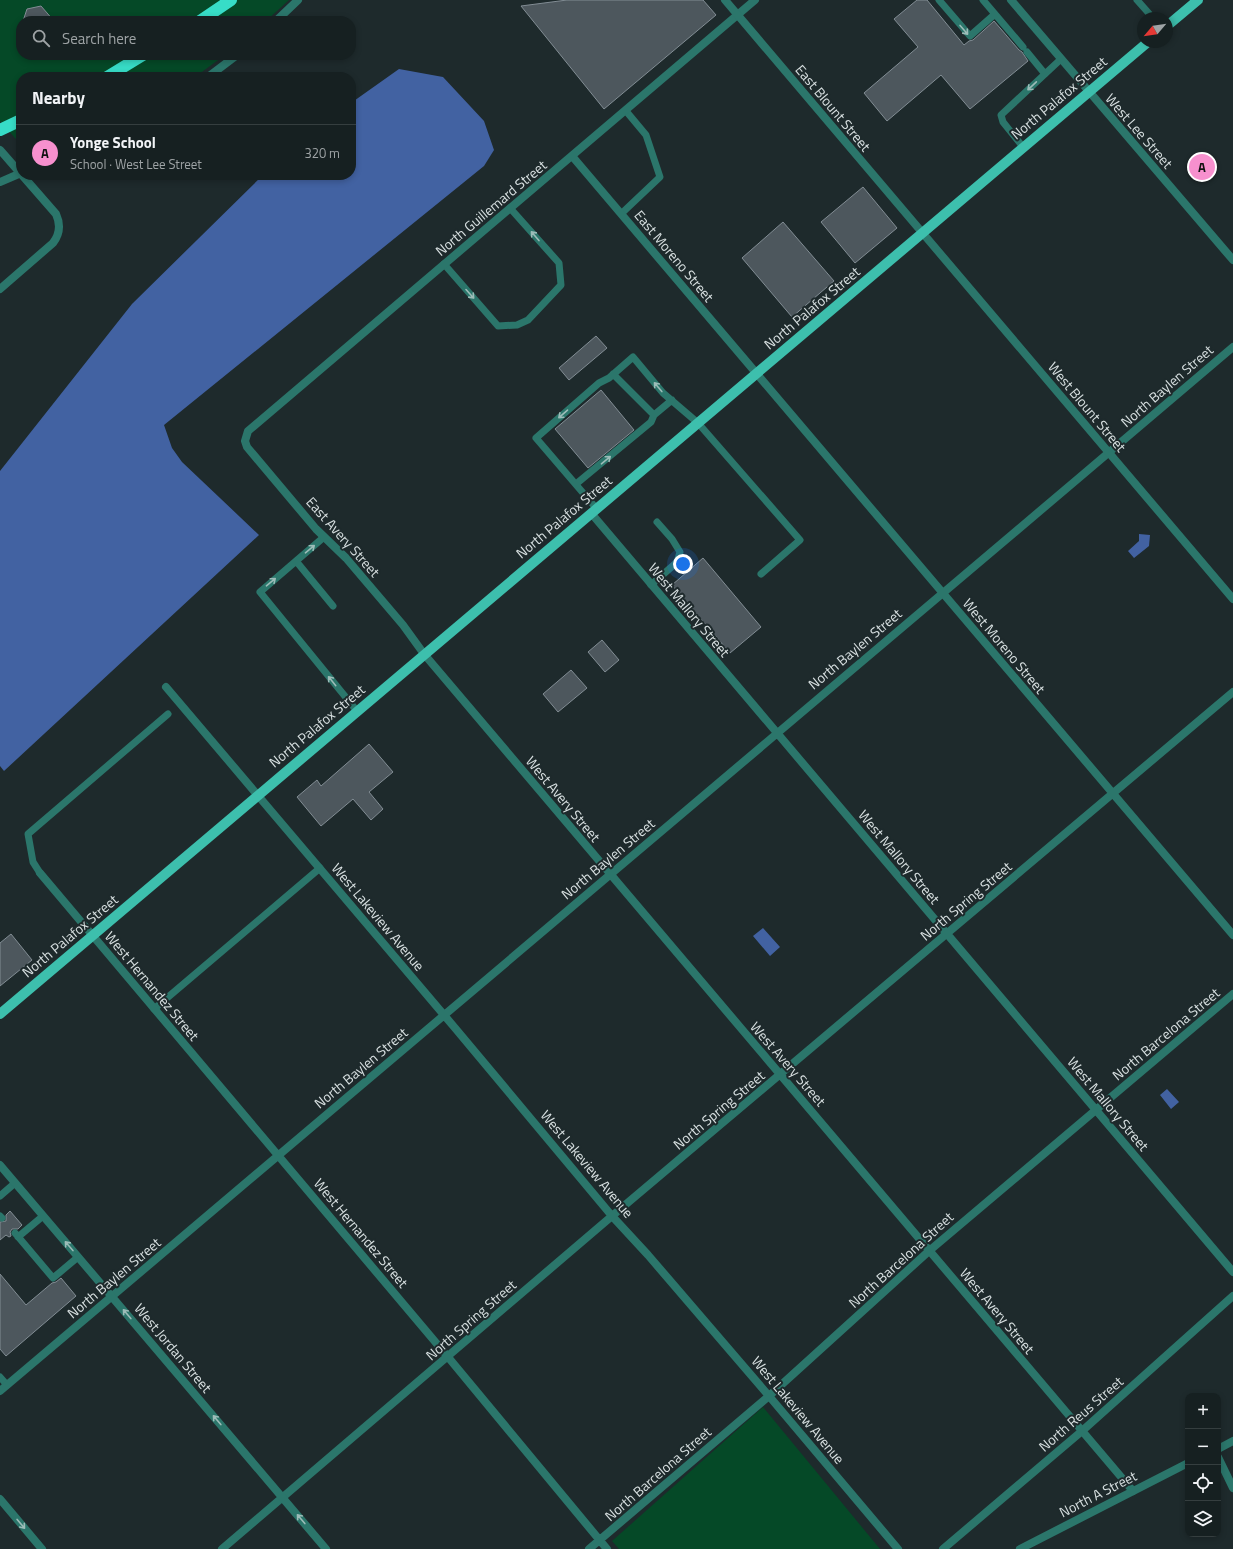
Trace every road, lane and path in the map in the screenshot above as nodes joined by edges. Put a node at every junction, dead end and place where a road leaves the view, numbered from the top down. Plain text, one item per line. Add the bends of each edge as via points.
1 (231, 0) edge
2 (298, 0) edge
3 (725, 0) edge
4 (755, 0) edge
5 (939, 0) edge
6 (983, 0) edge
7 (1011, 0) edge
8 (1138, 0) edge
9 (1198, 0) edge
10 (1147, 12) edge
11 (995, 14) junction
12 (738, 15) junction
13 (207, 16) edge
14 (281, 16) edge
15 (1173, 21) edge
16 (1141, 48) edge
17 (1061, 59) junction
18 (135, 60) edge
19 (230, 60) edge
20 (115, 72) edge
21 (215, 72) edge
22 (1045, 74) junction
23 (1089, 92) junction
24 (626, 111) junction
25 (16, 122) edge
26 (0, 130) edge
27 (1023, 147) junction
28 (0, 150) edge
29 (572, 156) junction
30 (16, 168) edge
31 (16, 176) edge
32 (26, 180) edge
33 (0, 182) edge
34 (510, 208) junction
35 (622, 213) junction
36 (922, 233) junction
37 (1233, 260) edge
38 (444, 264) junction
39 (0, 289) edge
40 (1233, 347) edge
41 (756, 373) junction
42 (613, 374) junction
43 (672, 400) junction
44 (654, 415) junction
45 (698, 423) junction
46 (246, 438) joint
47 (1109, 453) junction
48 (576, 484) junction
49 (594, 511) junction
50 (657, 522) dead end
51 (324, 537) junction
52 (296, 561) junction
53 (761, 574) dead end
54 (651, 585) junction
55 (942, 592) junction
56 (1233, 599) edge
57 (333, 606) dead end
58 (424, 654) junction
59 (166, 687) dead end
60 (1233, 692) edge
61 (357, 711) junction
62 (168, 714) dead end
63 (776, 733) junction
64 (1113, 793) junction
65 (258, 795) junction
66 (320, 868) junction
67 (40, 873) joint
68 (610, 874) junction
69 (947, 934) junction
70 (1233, 935) edge
71 (93, 936) junction
72 (1233, 994) edge
73 (154, 1009) junction
74 (0, 1014) edge
75 (444, 1015) junction
76 (780, 1075) junction
77 (1096, 1109) junction
78 (278, 1156) junction
79 (0, 1165) edge
80 (15, 1183) junction
81 (0, 1196) edge
82 (43, 1216) junction
83 (612, 1216) junction
84 (929, 1251) junction
85 (78, 1257) junction
86 (1233, 1272) edge
87 (1233, 1296) edge
88 (112, 1297) junction
89 (448, 1357) junction
90 (0, 1377) edge
91 (7, 1385) junction
92 (0, 1391) edge
93 (769, 1396) junction
94 (1082, 1431) junction
95 (1233, 1441) edge
96 (1221, 1447) edge
97 (1221, 1464) edge
98 (1186, 1465) edge
99 (1233, 1488) edge
100 (1133, 1491) junction
101 (283, 1497) junction
102 (0, 1499) edge
103 (600, 1540) junction
104 (42, 1549) edge
105 (222, 1549) edge
106 (326, 1549) edge
107 (589, 1549) edge
108 (607, 1549) edge
109 (898, 1549) edge
110 (943, 1549) edge
111 (1020, 1549) edge

1 - 13 highway
2 - 14 street
3 - 12 street, East Blount Street
4 - 12 street, North Guillemard Street
5 -> 11 lane via 970,36
6 - 11 lane
7 - 17 street, West Lee Street
8 - 10 lane
9 - 15 main road
11 - 22 lane
12 - 24 street, North Guillemard Street
12 - 36 street, East Blount Street
16 - 23 main road, North Palafox Street
17 - 22 lane
17 - 23 street, West Lee Street
18 - 20 highway
19 - 21 street
22 -> 27 lane via 1001,115 1003,122
23 - 27 main road, North Palafox Street
23 - 37 street, West Lee Street
24 - 29 street, North Guillemard Street
24 - 35 lane via 646,135 660,177
25 - 26 highway
27 - 36 main road, North Palafox Street
28 - 30 street
29 - 34 street, North Guillemard Street
29 - 35 street, East Moreno Street
31 - 33 street
32 - 39 street via 56,214 60,228 58,237
34 - 38 street, North Guillemard Street
38 -> 34 lane via 498,326 517,325 528,320 561,285 559,263
35 - 41 street, East Moreno Street
36 - 41 main road, North Palafox Street
36 - 47 street, West Blount Street
38 - 46 street, North Guillemard Street via 248,431
40 - 47 street, North Baylen Street
41 - 45 main road, North Palafox Street
41 - 55 street, West Moreno Street
43 -> 42 lane via 633,357
42 - 44 lane
42 -> 48 lane via 599,383 536,438
43 - 44 lane
43 - 45 lane
48 -> 44 lane via 651,422
45 - 49 main road, North Palafox Street
45 - 53 lane via 800,540
46 - 51 street, East Avery Street via 247,447
47 - 55 street, North Baylen Street
47 - 56 street, West Blount Street
48 - 49 lane
49 - 54 street, West Mallory Street
49 - 58 main road, North Palafox Street
50 - 54 lane via 680,552 676,563
52 -> 51 lane
51 - 58 street, East Avery Street via 346,558 404,625
52 - 57 lane
61 -> 52 lane via 260,592
54 - 63 street, West Mallory Street
55 - 63 street, North Baylen Street
55 - 64 street, West Moreno Street
58 - 61 main road, North Palafox Street
58 - 68 street, West Avery Street
59 - 65 street, West Lakeview Avenue
60 - 64 street, North Spring Street
61 - 65 main road, North Palafox Street
62 - 67 lane via 28,834 33,862
63 - 68 street, North Baylen Street
63 - 69 street, West Mallory Street
64 - 69 street, North Spring Street
64 - 70 street, West Moreno Street
65 - 66 street, West Lakeview Avenue
65 - 71 main road, North Palafox Street
66 - 73 lane
66 - 75 street, West Lakeview Avenue
67 - 71 street, West Hernandez Street
68 - 75 street, North Baylen Street
68 - 76 street, West Avery Street
69 - 76 street, North Spring Street
69 - 77 street, West Mallory Street
71 - 73 street, West Hernandez Street
71 - 74 main road, North Palafox Street
72 - 77 street, North Barcelona Street
73 - 78 street, West Hernandez Street
75 - 78 street, North Baylen Street
75 - 83 street, West Lakeview Avenue
76 - 83 street, North Spring Street
76 - 84 street, West Avery Street
77 - 84 street, North Barcelona Street
77 - 86 street, West Mallory Street
78 - 88 street, North Baylen Street
78 - 89 street, West Hernandez Street
79 - 80 street, West Jordan Street
80 - 81 lane
80 - 82 street, West Jordan Street
85 -> 82 street, West Jordan Street
82 - 85 lane via 17,1235 53,1278
83 - 89 street, North Spring Street
83 - 93 street, West Lakeview Avenue
84 - 93 street, North Barcelona Street
84 - 94 street, West Avery Street
85 - 88 street, West Jordan Street
87 - 94 street, North Reus Street
88 - 91 street, North Baylen Street
101 -> 88 street, West Jordan Street
89 - 101 street, North Spring Street
89 - 103 street, West Hernandez Street
90 - 91 lane
91 - 92 street, North Baylen Street
93 - 103 street, North Barcelona Street
93 - 109 street, West Lakeview Avenue
94 - 100 street, West Avery Street
94 - 110 street, North Reus Street
95 - 96 street
97 - 99 street
98 - 100 street, North A Street
100 - 111 street, North A Street
101 - 105 street, North Spring Street
106 -> 101 street, West Jordan Street
102 -> 104 street
103 - 107 street, North Barcelona Street
103 - 108 street, West Hernandez Street

